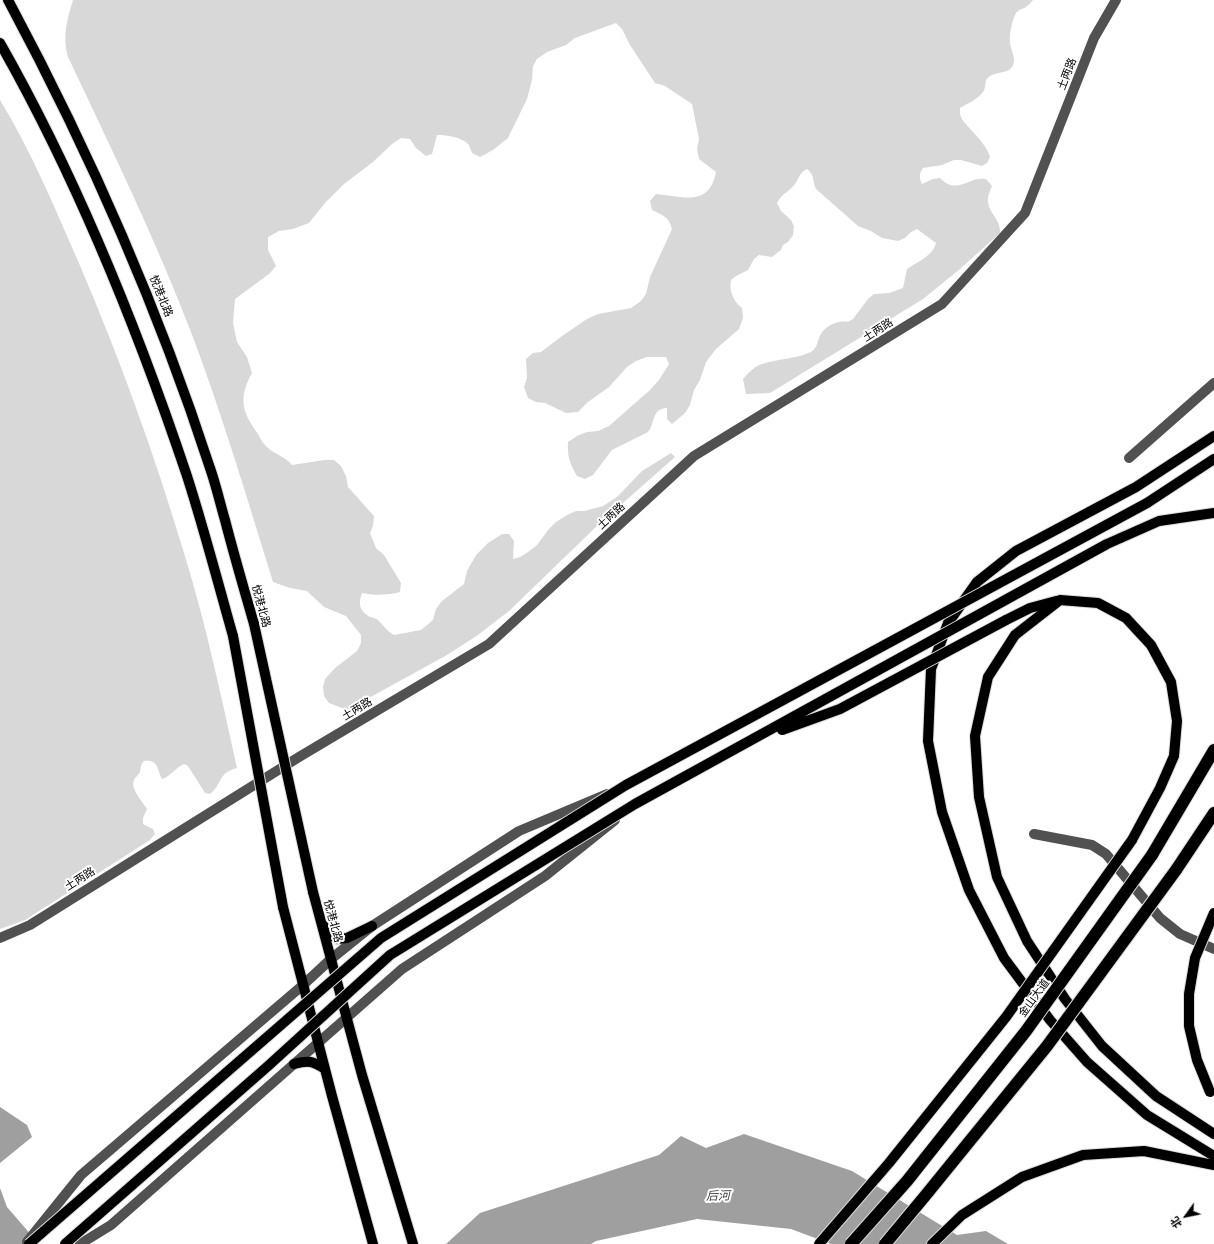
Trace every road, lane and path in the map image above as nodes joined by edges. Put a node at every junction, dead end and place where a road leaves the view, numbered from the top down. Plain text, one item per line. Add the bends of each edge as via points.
1 (8, 0) edge
2 (1116, 0) edge
3 (0, 43) edge
4 (1214, 384) edge
5 (1214, 436) edge
6 (1129, 458) dead end
7 (1214, 458) edge
8 (1214, 514) edge
9 (1060, 600) junction
10 (750, 742) junction
11 (1214, 750) edge
12 (626, 785) junction
13 (636, 804) junction
14 (1214, 813) edge
15 (1034, 834) dead end
16 (1214, 913) edge
17 (320, 920) junction
18 (372, 926) junction
19 (0, 938) edge
20 (1214, 949) edge
21 (331, 959) junction
22 (303, 985) junction
23 (347, 1018) junction
24 (318, 1043) junction
25 (294, 1064) junction
26 (325, 1069) junction
27 (1212, 1095) edge
28 (1214, 1134) edge
29 (1214, 1156) edge
30 (1214, 1166) edge
31 (26, 1244) edge
32 (29, 1244) edge
33 (65, 1244) edge
34 (80, 1244) edge
35 (373, 1244) edge
36 (413, 1244) edge
37 (819, 1244) edge
38 (851, 1244) edge
39 (885, 1244) edge
40 (932, 1244) edge

1 - 17 main road, 悦港北路, bridge via 107,199 149,298 211,470 254,624
2 - 19 street, 土两路 via 1094,38 1025,213 942,304 694,456 489,644 299,757 30,924
3 - 22 main road, bridge via 85,212 126,309 187,478 233,636 283,907
4 - 6 street
5 - 29 main road, bridge via 1136,487 1016,552 977,582 948,622 931,669 928,741 942,812 967,883 1004,958 1050,1020 1087,1062 1147,1115
7 - 12 main road, bridge via 1146,503
8 - 10 main road, bridge via 1159,521 1106,544
9 - 10 main road, bridge via 1030,608 840,709
9 - 28 main road, bridge via 1015,634 988,677 976,736 979,797 997,877 1027,942 1065,999 1102,1046 1156,1096
9 - 37 main road, bridge via 1098,602 1126,618 1151,645 1171,682 1177,721 1174,756 1132,840 1006,1017 889,1163
10 - 13 main road, bridge
11 - 38 highway, 金山大道, bridge via 1152,855 1026,1031 907,1181
12 - 18 street, bridge via 519,831
12 - 32 main road, bridge via 381,938
13 - 23 street, bridge via 545,876 402,969
13 - 33 main road, bridge via 390,955
14 - 39 highway, bridge via 1176,870 1047,1046
15 - 20 street via 1092,845 1106,854 1160,918 1180,934
16 - 27 main road, bridge via 1195,958 1189,994 1189,1026 1197,1060
17 - 18 main road via 336,939 347,938
17 - 21 main road, 悦港北路
18 - 21 street
21 - 22 street
21 - 23 main road, 悦港北路
22 - 24 main road
22 - 31 street via 81,1175
23 - 24 street
23 - 36 main road, 悦港北路
24 - 25 street
24 - 26 main road
25 - 26 main road via 306,1061 316,1063
25 - 34 street via 111,1225
26 - 35 main road
30 - 40 main road via 1144,1150 1082,1155 1022,1177 962,1215

